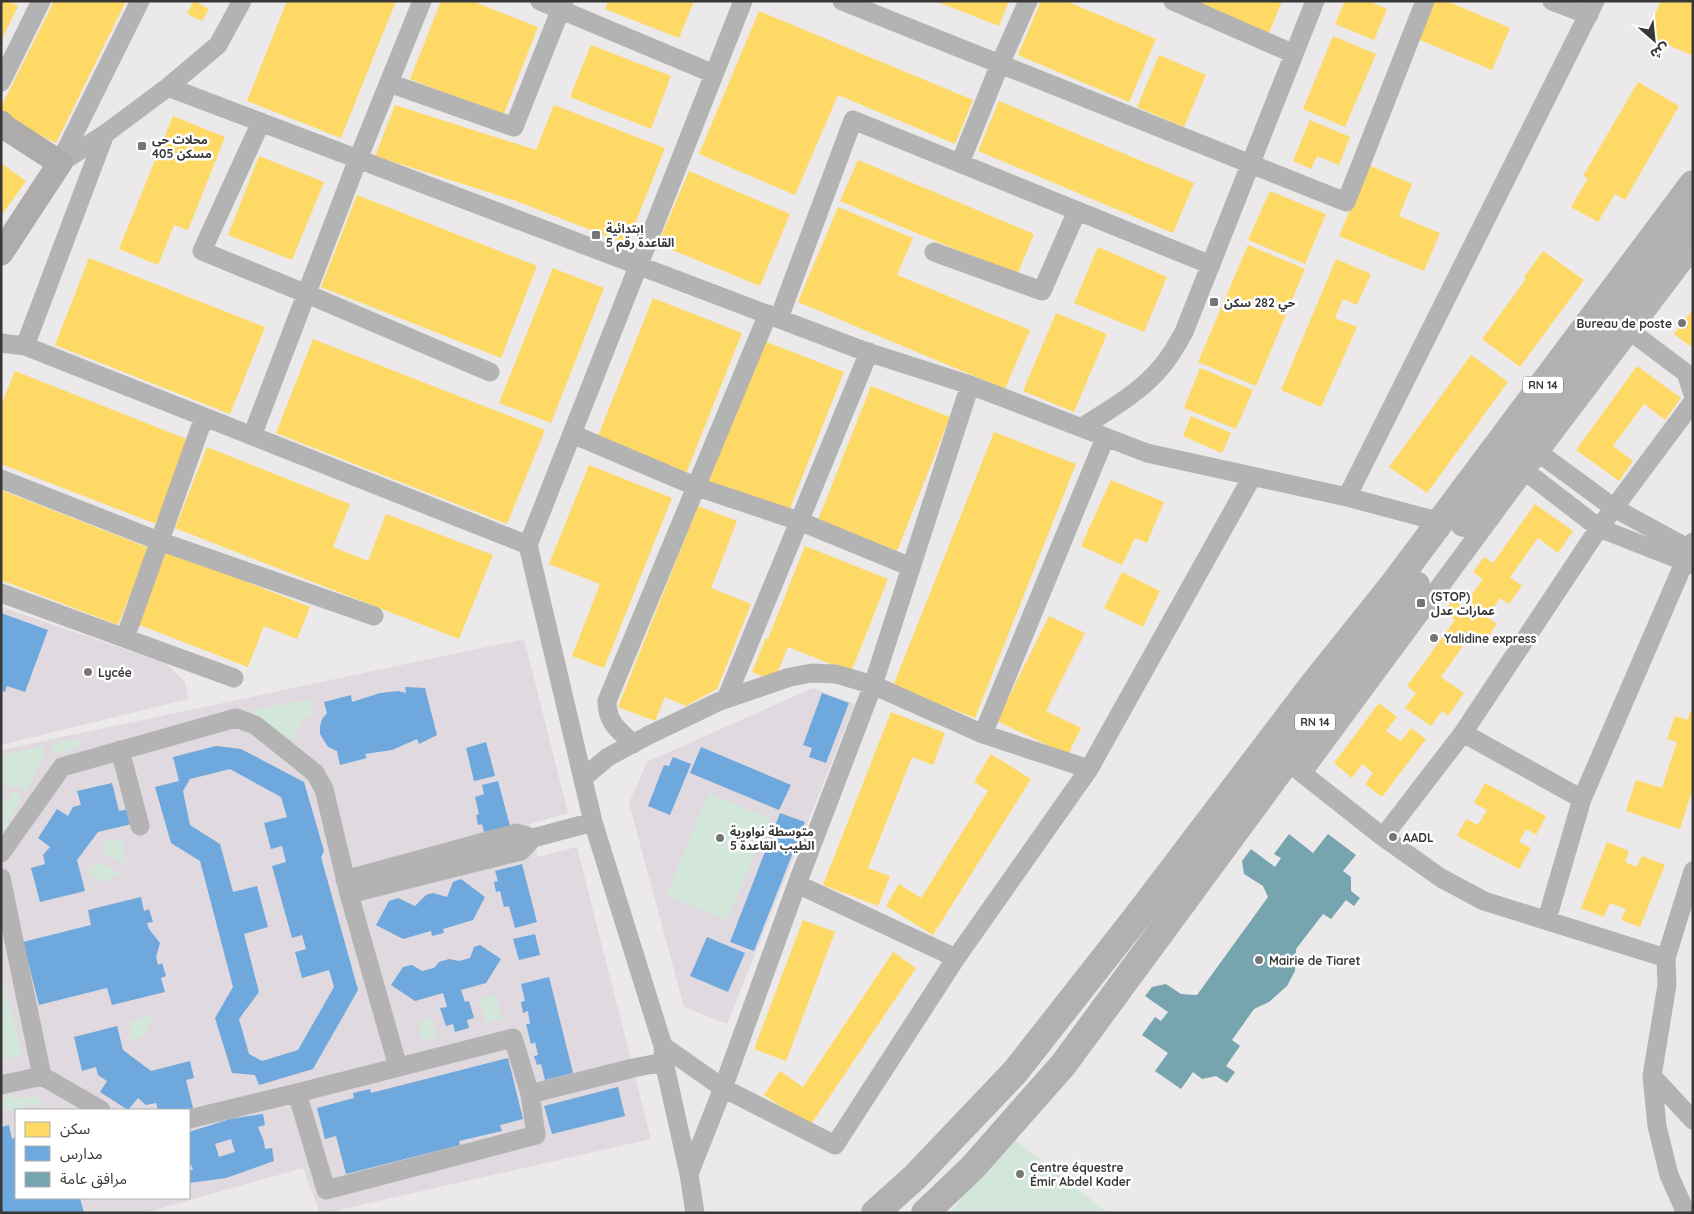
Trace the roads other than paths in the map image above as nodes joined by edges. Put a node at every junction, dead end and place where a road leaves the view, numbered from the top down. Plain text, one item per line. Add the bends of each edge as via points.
1 (41, 1) edge
2 (140, 1) edge
3 (242, 1) edge
4 (422, 1) edge
5 (540, 1) edge
6 (743, 1) edge
7 (842, 1) edge
8 (1028, 1) edge
9 (1173, 1) edge
10 (1315, 1) edge
11 (1425, 1) edge
12 (1552, 1) edge
13 (562, 6) edge
14 (1592, 8) edge
15 (1294, 54) junction
16 (1000, 64) junction
17 (714, 74) junction
18 (1, 82) edge
19 (389, 83) junction
20 (168, 86) junction
21 (261, 122) junction
22 (1, 123) edge
23 (105, 134) junction
24 (358, 159) junction
25 (960, 162) junction
26 (60, 163) junction
27 (1250, 164) junction
28 (1693, 184) edge
29 (1077, 211) junction
30 (1693, 220) edge
31 (1693, 249) edge
32 (934, 252) dead end
33 (1, 253) edge
34 (638, 265) junction
35 (1211, 265) junction
36 (307, 294) junction
37 (773, 316) junction
38 (1630, 332) junction
39 (1, 343) edge
40 (26, 346) junction
41 (868, 352) junction
42 (490, 372) dead end
43 (970, 385) junction
44 (1693, 394) edge
45 (1693, 402) edge
46 (204, 417) junction
47 (1082, 427) junction
48 (572, 434) junction
49 (252, 436) junction
50 (1105, 438) junction
51 (1539, 453) junction
52 (1525, 471) junction
53 (1252, 476) junction
54 (1, 479) edge
55 (697, 487) junction
56 (1346, 497) junction
57 (1614, 508) junction
58 (799, 522) junction
59 (1440, 522) junction
60 (1599, 528) junction
61 (159, 541) junction
62 (528, 545) junction
63 (1690, 554) edge
64 (911, 567) junction
65 (1, 593) edge
66 (374, 616) dead end
67 (125, 638) junction
68 (234, 678) dead end
69 (873, 685) junction
70 (726, 699) junction
71 (1463, 732) junction
72 (983, 734) junction
73 (632, 744) junction
74 (120, 750) junction
75 (1294, 766) junction
76 (1089, 769) junction
77 (582, 778) junction
78 (1582, 799) junction
79 (593, 822) junction
80 (140, 826) dead end
81 (1383, 837) junction
82 (1, 853) edge
83 (1693, 872) edge
84 (1, 878) edge
85 (797, 884) junction
86 (347, 887) junction
87 (1546, 920) junction
88 (956, 958) junction
89 (1666, 958) junction
90 (663, 1054) junction
91 (398, 1067) junction
92 (42, 1076) junction
93 (1652, 1076) junction
94 (1, 1085) edge
95 (723, 1088) junction
96 (296, 1093) junction
97 (530, 1094) junction
98 (99, 1109) edge
99 (190, 1119) edge
100 (1693, 1120) edge
101 (689, 1174) junction
102 (695, 1213) edge
103 (874, 1213) edge
104 (925, 1213) edge
105 (1686, 1213) edge

1 - 18 street
2 - 26 street
3 - 20 street via 218,45
4 - 19 street
5 - 13 street
6 - 17 street
7 - 16 street
8 - 16 street
9 - 15 street
10 - 15 street
11 - 27 street via 1346,202
12 - 14 street
13 - 17 street
13 - 19 street via 514,127
14 - 56 street
15 - 27 street
16 - 25 street
16 - 27 street
17 - 34 street
19 - 24 street
20 - 21 street
20 - 23 street
21 - 24 street
21 - 36 street via 202,251
22 - 26 main road
23 - 26 street
23 - 40 street
24 - 34 street
24 - 36 street
25 - 29 street
25 - 37 street via 853,120
26 - 33 main road
27 - 35 street
28 - 59 highway, RN 14
29 - 32 street via 1042,292
29 - 35 street
30 - 75 highway, RN 14 via 1408,596
31 - 38 street
34 - 37 street
34 - 48 street
35 - 47 street via 1184,332 1163,366 1128,398
36 - 42 street
36 - 49 street
37 - 41 street
37 - 55 street
38 - 44 street via 1686,373
38 - 51 street
39 - 40 street
40 - 46 street
41 - 43 street
41 - 58 street
43 - 47 street
43 - 64 street
45 - 57 street
46 - 49 street
46 - 61 street
47 - 50 street
48 - 55 street
48 - 62 street
49 - 62 street
50 - 53 street via 1176,460
50 - 72 street
51 - 52 street
51 - 57 street
52 - 60 street
52 - 75 street
53 - 56 street
53 - 76 street
54 - 61 street
55 - 58 street
55 - 73 street via 607,701 607,713
56 - 59 street
57 - 60 street
57 - 63 street
58 - 64 street
58 - 70 street
59 - 103 highway, RN 14 via 1014,1072 915,1177
60 - 63 street
60 - 71 street
61 - 66 street
61 - 67 street
62 - 77 street
63 - 78 street
64 - 69 street
65 - 67 street
67 - 68 street
69 - 70 street via 836,674 812,673 790,677
69 - 72 street
69 - 85 street
70 - 73 street
71 - 78 street
71 - 81 street
72 - 76 street
73 - 77 street via 608,757
74 - 80 street
74 - 82 street via 62,767
74 - 86 street via 236,718 255,724 315,773 324,789
75 - 81 street
75 - 104 highway, RN 14 via 1063,1065 973,1166
76 - 88 street
77 - 79 street
78 - 87 street
79 - 86 street via 533,838 521,851
79 - 90 street
81 - 87 street via 1441,878 1484,901
83 - 89 street
84 - 92 street
85 - 88 street
85 - 95 street
86 - 91 street
87 - 89 street
88 - 95 street via 834,1145
89 - 93 street via 1666,985
90 - 95 street
90 - 97 street via 633,1068
90 - 101 street
91 - 96 street
91 - 97 street via 513,1038
92 - 94 street
92 - 98 street
93 - 100 street
93 - 105 street via 1657,1126 1669,1175
95 - 101 street
96 - 97 street via 326,1190 536,1136
96 - 99 street
101 - 102 street

